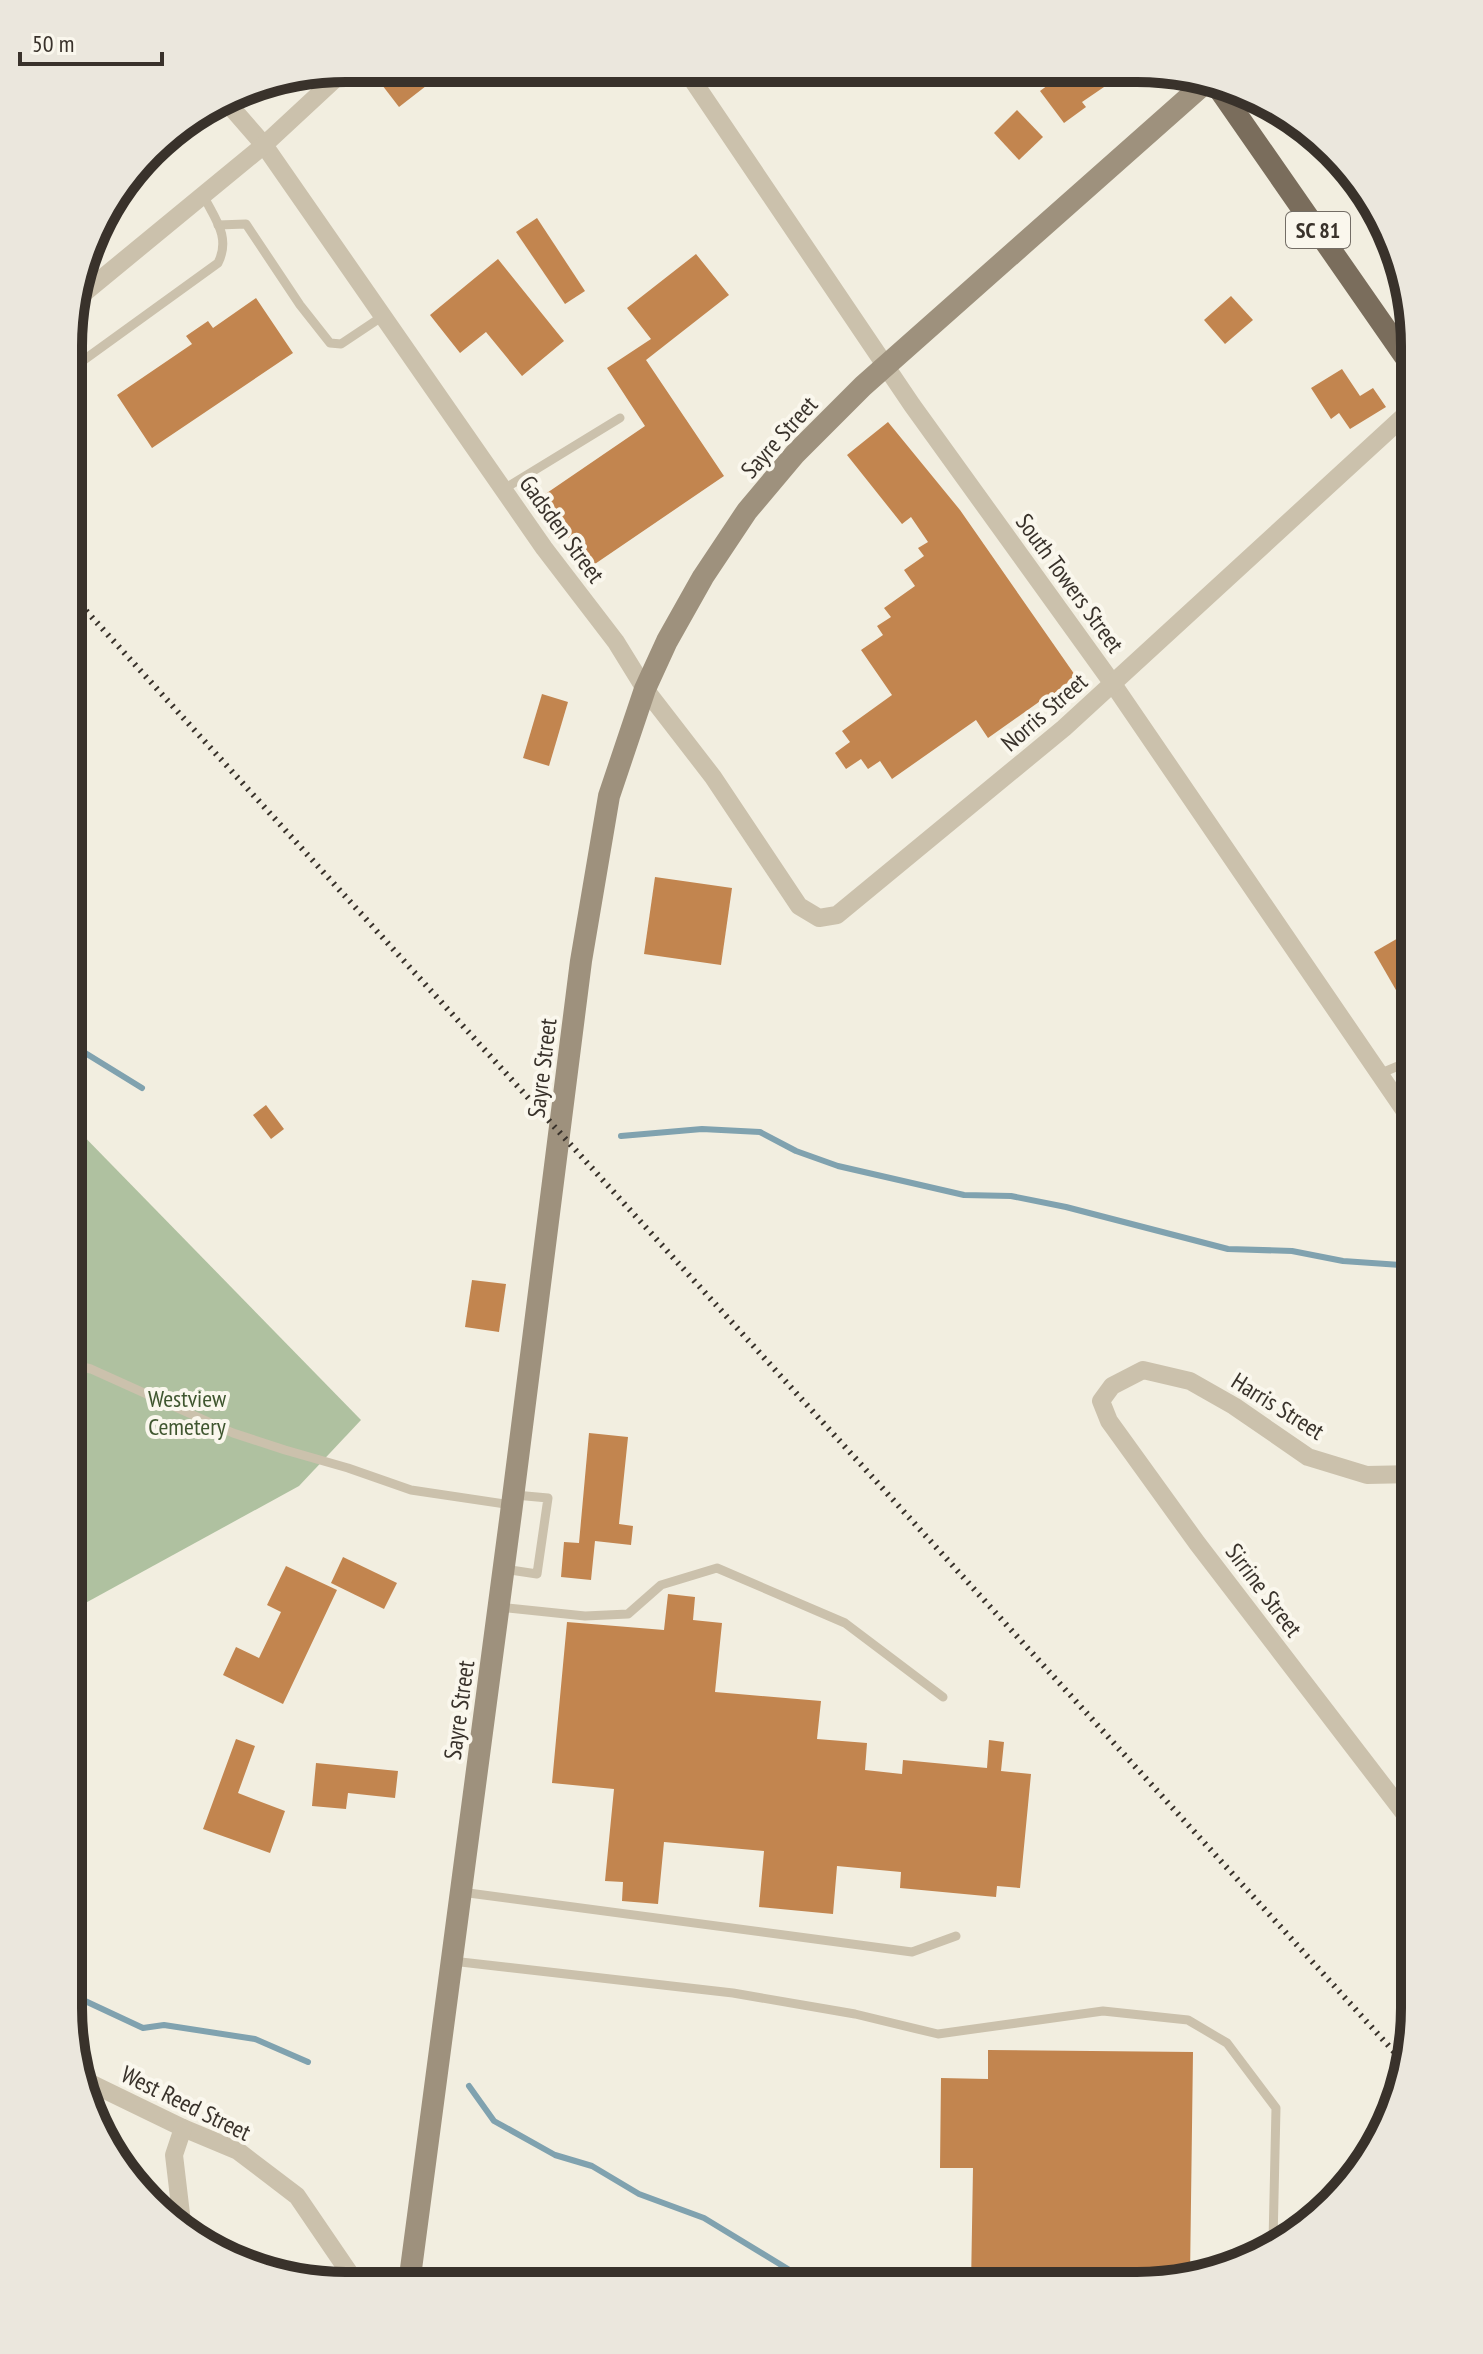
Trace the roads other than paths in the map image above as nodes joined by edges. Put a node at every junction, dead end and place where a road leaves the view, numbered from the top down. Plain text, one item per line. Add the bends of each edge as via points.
1 (331, 83) edge
2 (694, 83) edge
3 (1198, 89) edge
4 (1225, 98) edge
5 (232, 108) edge
6 (264, 145) junction
7 (203, 195) junction
8 (218, 225) junction
9 (89, 289) edge
10 (383, 316) junction
11 (1401, 351) edge
12 (82, 361) edge
13 (886, 366) junction
14 (620, 418) dead end
15 (1401, 419) edge
16 (504, 489) junction
17 (1113, 684) junction
18 (645, 689) junction
19 (837, 915) joint
20 (1401, 1065) edge
21 (1379, 1074) junction
22 (1401, 1105) edge
23 (82, 1367) edge
24 (1121, 1381) joint
25 (1400, 1474) edge
26 (513, 1500) junction
27 (504, 1569) junction
28 (499, 1607) junction
29 (943, 1697) dead end
30 (1400, 1808) edge
31 (461, 1892) junction
32 (956, 1936) dead end
33 (452, 1961) junction
34 (94, 2085) edge
35 (183, 2128) junction
36 (181, 2214) edge
37 (1273, 2234) edge
38 (349, 2272) edge
39 (411, 2272) edge

1 - 6 street
2 - 13 street, South Towers Street
3 - 13 main road, Sayre Street
4 - 11 main road, SC 81
5 - 6 street, Gadsden Street
6 - 7 street
6 - 10 street, Gadsden Street
7 - 8 lane
7 - 9 street
8 - 10 lane via 246,224 330,343 341,344
8 - 12 lane via 224,238 218,263
10 - 16 street, Gadsden Street
13 - 17 street, South Towers Street
13 - 18 main road, Sayre Street via 795,454 747,511 703,577
14 - 16 lane
15 - 17 street, Norris Street
16 - 18 street, Gadsden Street
17 - 19 street, Norris Street
17 - 21 street, South Towers Street
18 - 19 street, Gadsden Street via 713,777 799,906 819,918
18 - 26 main road, Sayre Street via 609,796 581,961
20 - 21 lane
21 - 22 street, South Towers Street
23 - 26 lane via 233,1433 411,1490
24 - 25 street, Harris Street via 1143,1370 1190,1381 1308,1457 1367,1475
24 - 30 street, Sirrine Street via 1101,1401 1109,1421
26 - 27 main road, Sayre Street
26 - 27 lane via 548,1498 537,1574
27 - 28 main road, Sayre Street
28 - 29 lane via 585,1616 628,1614 661,1585 717,1568 845,1623
28 - 31 main road, Sayre Street
31 - 32 lane via 912,1952
31 - 33 main road, Sayre Street
33 - 37 lane via 733,1993 938,2034 1103,2011 1188,2020 1227,2043 1276,2108
33 - 39 main road, Sayre Street
34 - 35 street, West Reed Street
35 - 36 street via 174,2155
35 - 38 street, West Reed Street via 238,2151 297,2196

